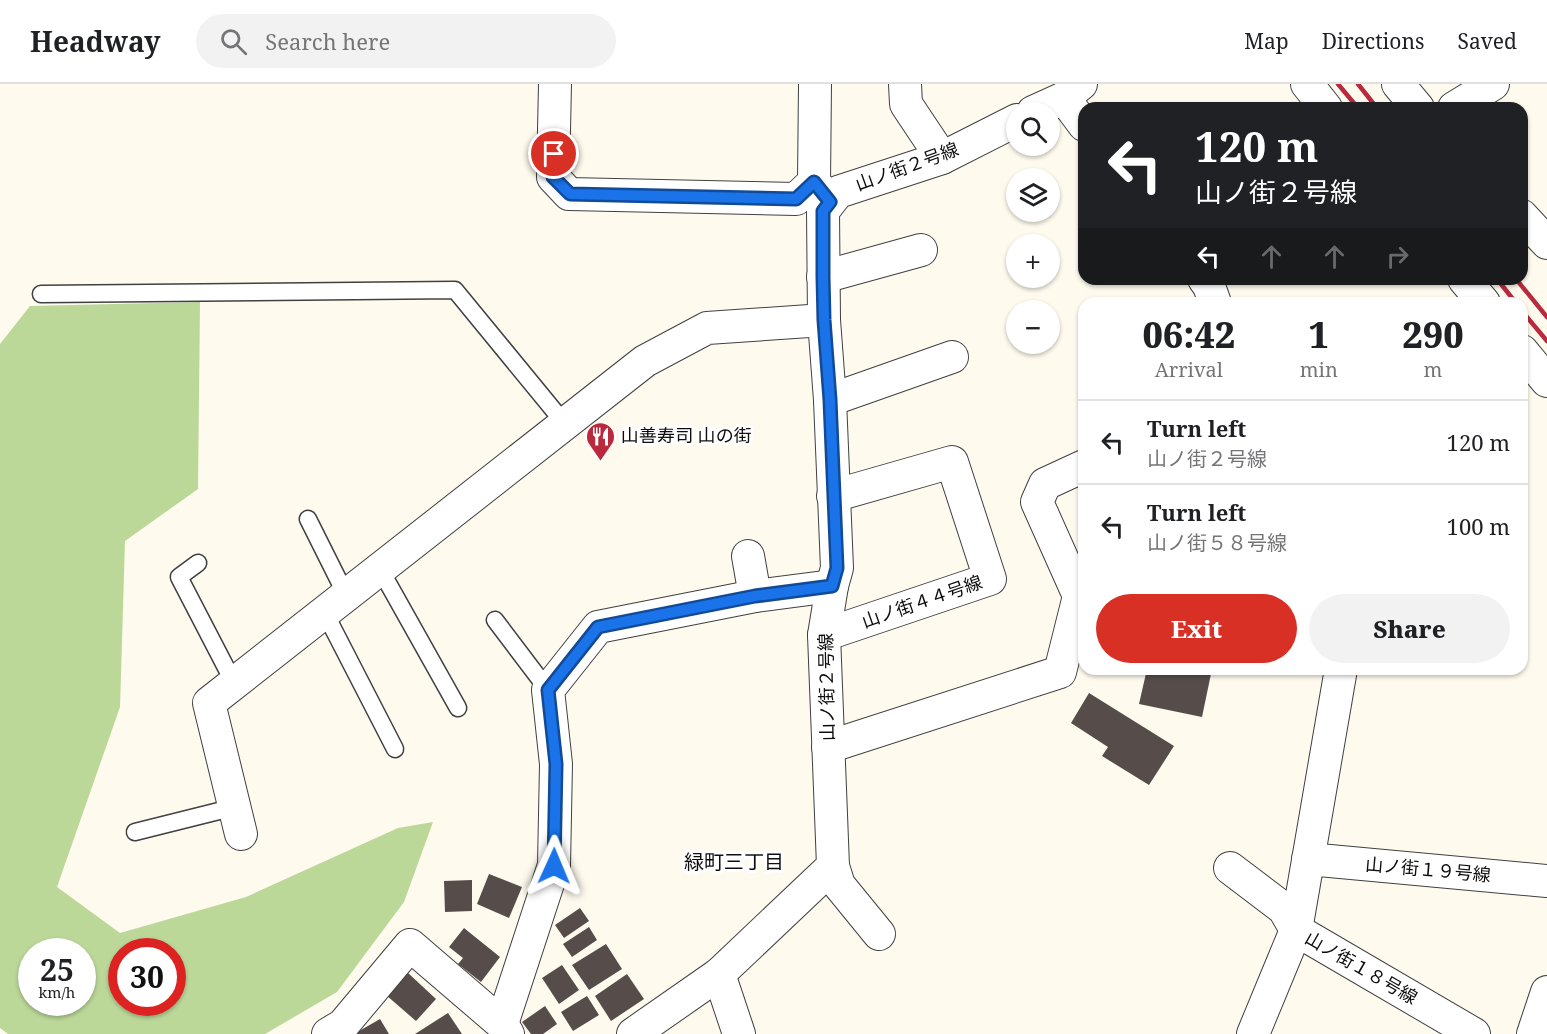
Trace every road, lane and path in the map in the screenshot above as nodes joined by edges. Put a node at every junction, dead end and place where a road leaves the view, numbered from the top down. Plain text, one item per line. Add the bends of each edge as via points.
1 (555, 84) edge
2 (815, 84) edge
3 (905, 84) edge
4 (1307, 84) edge
5 (1398, 84) edge
6 (1493, 84) edge
7 (1072, 91) edge
8 (1052, 102) edge
9 (1321, 102) edge
10 (1413, 102) edge
11 (1464, 102) edge
12 (1078, 108) edge
13 (1006, 126) edge
14 (942, 158) junction
15 (822, 192) junction
16 (921, 249) dead end
17 (823, 277) junction
18 (1469, 285) edge
19 (41, 294) dead end
20 (1479, 297) edge
21 (824, 320) junction
22 (952, 357) dead end
23 (1528, 358) edge
24 (1547, 381) edge
25 (830, 400) junction
26 (565, 424) junction
27 (1078, 468) edge
28 (833, 496) junction
29 (308, 519) dead end
30 (748, 556) dead end
31 (198, 563) dead end
32 (380, 569) junction
33 (832, 586) junction
34 (1078, 594) edge
35 (755, 596) junction
36 (1078, 600) edge
37 (336, 604) junction
38 (495, 620) dead end
39 (824, 635) junction
40 (1340, 675) edge
41 (234, 683) junction
42 (548, 690) junction
43 (458, 708) dead end
44 (828, 747) junction
45 (395, 749) dead end
46 (238, 820) joint
47 (135, 832) dead end
48 (1308, 859) junction
49 (833, 866) junction
50 (1230, 868) dead end
51 (1547, 881) edge
52 (1296, 930) junction
53 (879, 934) dead end
54 (719, 975) junction
55 (1547, 992) edge
56 (505, 1029) edge
57 (328, 1034) edge
58 (633, 1034) edge
59 (739, 1034) edge
60 (1253, 1034) edge
61 (1474, 1034) edge
62 (1533, 1034) edge

1 - 15 street via 553,177 570,194 796,199
2 - 15 street
3 - 14 street via 906,104
4 - 9 street
5 - 10 street
6 - 11 street
7 - 8 street
7 - 12 street
13 - 14 street, 山ノ街２号線
14 - 15 street, 山ノ街２号線 via 838,192
15 - 17 street, 山ノ街２号線
16 - 17 street
17 - 21 street, 山ノ街２号線
18 - 20 street
19 - 26 lane via 455,290
21 - 25 street, 山ノ街２号線
21 - 26 street via 707,328 645,361
22 - 25 street
23 - 24 street
25 - 28 street, 山ノ街２号線
26 - 32 street
27 - 34 street via 1045,484 1037,502
28 - 33 street, 山ノ街２号線 via 837,568
28 - 39 street, 山ノ街４４号線 via 952,462 990,579
29 - 37 lane
30 - 35 street
31 - 41 lane via 179,577
32 - 37 street
32 - 43 lane
33 - 35 street
33 - 39 street, 山ノ街２号線
35 - 42 street via 598,627
36 - 44 street via 1060,672
37 - 41 street
37 - 45 lane
38 - 42 lane
39 - 44 street, 山ノ街２号線
40 - 48 street
41 - 46 street via 209,703
42 - 56 street via 556,764 554,866
44 - 49 street, 山ノ街２号線
46 - 47 lane
48 - 51 street, 山ノ街１９号線
48 - 52 street
49 - 53 street via 839,885
49 - 54 street
50 - 52 street, 山ノ街１８号線 via 1284,909
52 - 60 street
52 - 61 street, 山ノ街１８号線
54 - 58 street
54 - 59 street
55 - 62 street
56 - 57 street via 410,945 343,1025

